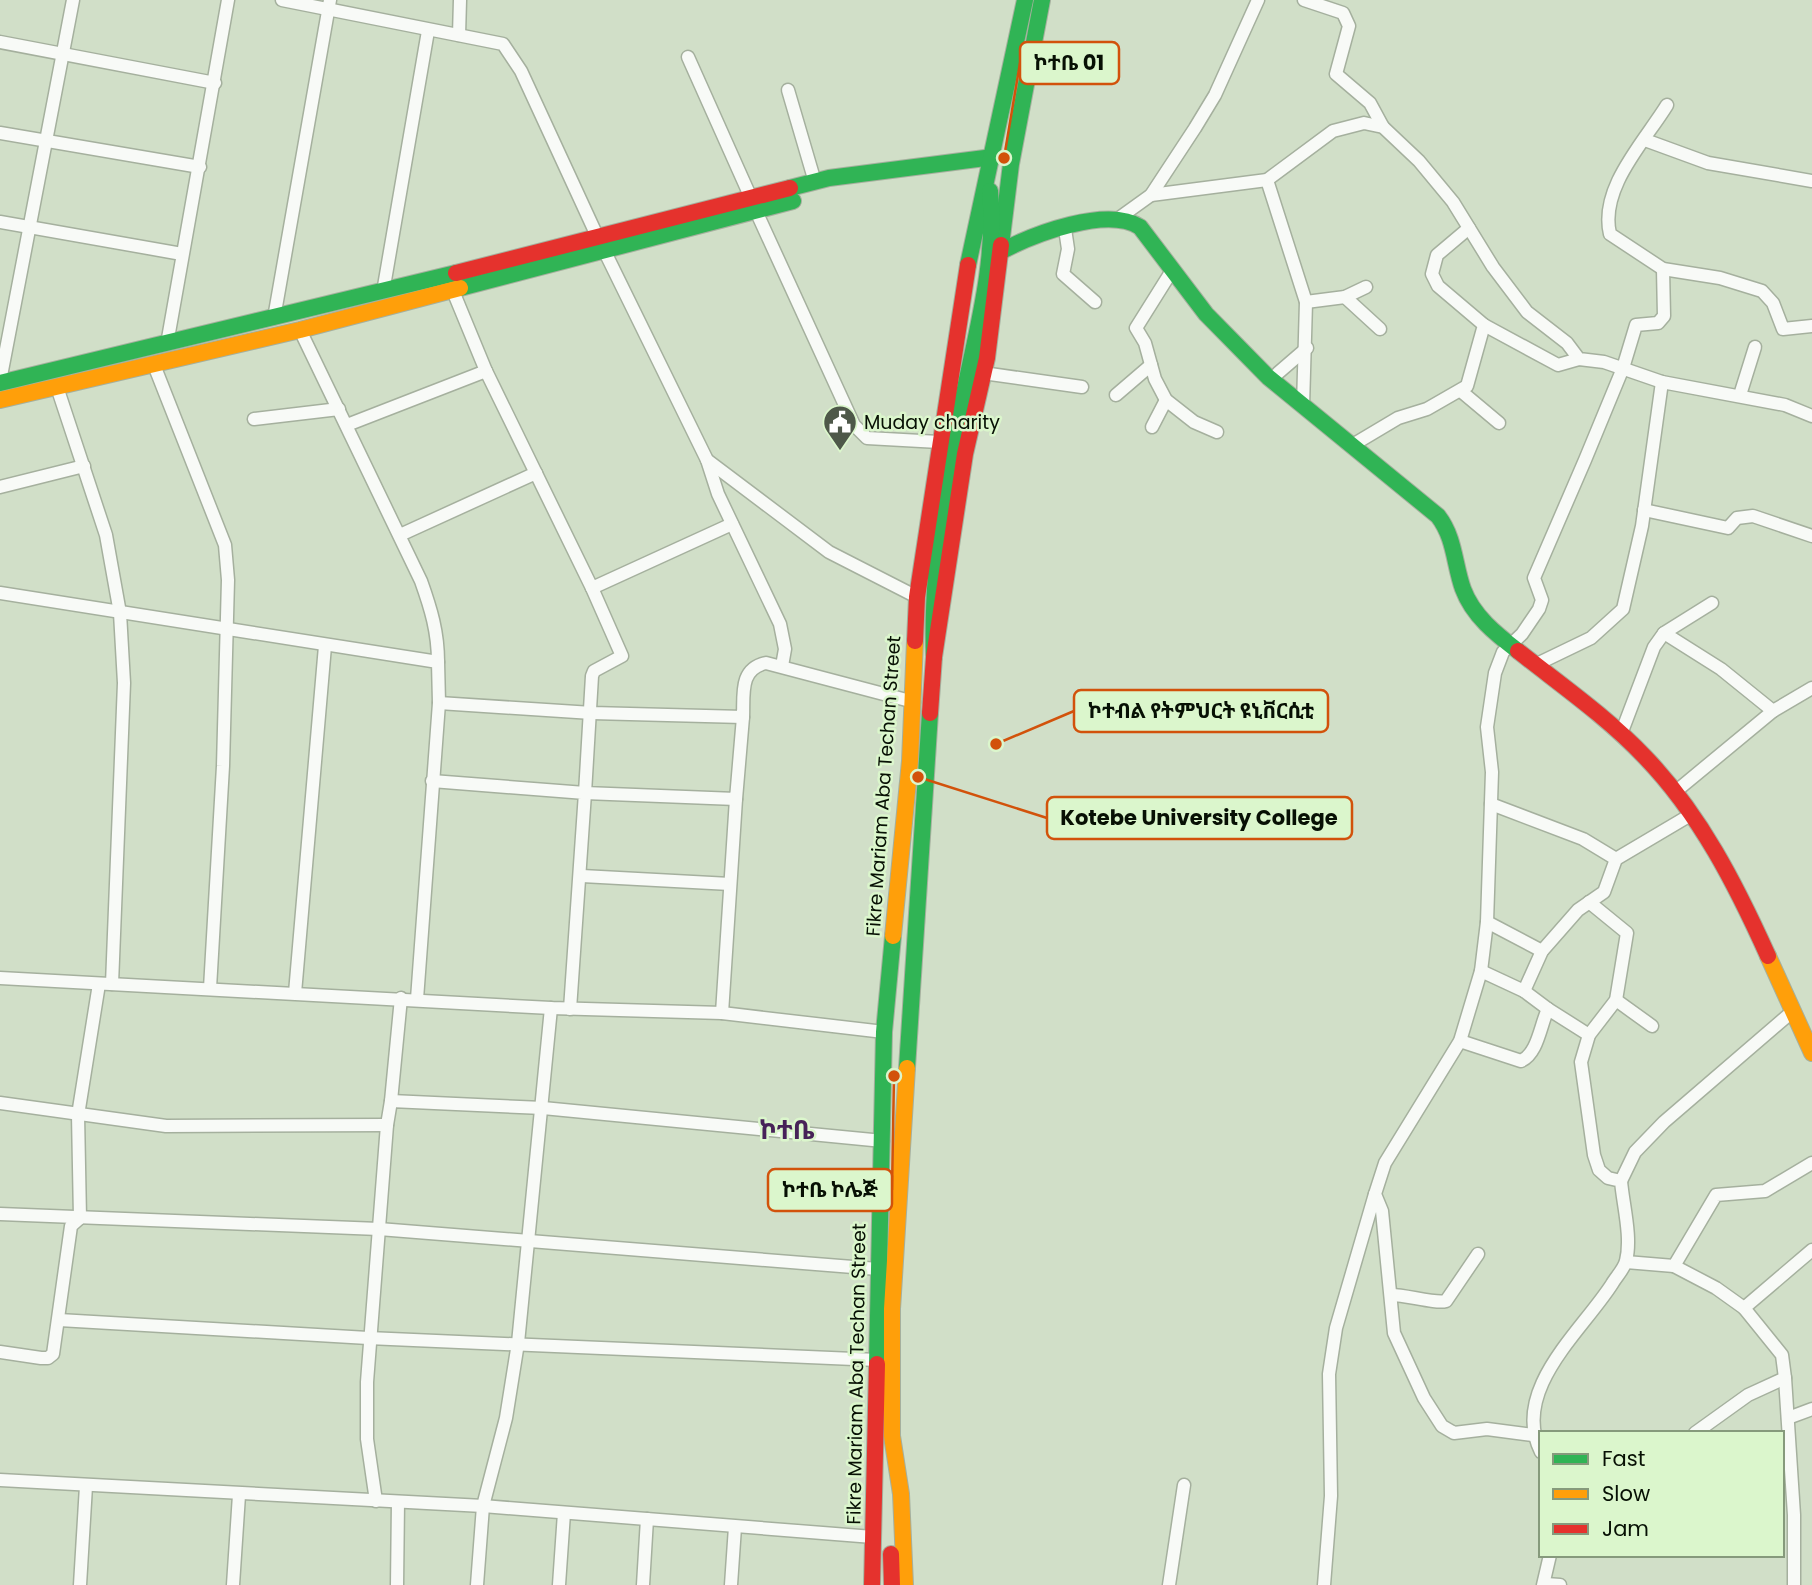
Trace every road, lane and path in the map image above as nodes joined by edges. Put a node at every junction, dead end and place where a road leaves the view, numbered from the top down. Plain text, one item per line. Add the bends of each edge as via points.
1 (73, 0) edge
2 (228, 0) edge
3 (282, 0) edge
4 (460, 0) edge
5 (1025, 0) edge
6 (1042, 0) edge
7 (1258, 0) edge
8 (1304, 0) edge
9 (329, 5) edge
10 (428, 31) junction
11 (459, 35) junction
12 (0, 42) edge
13 (62, 54) junction
14 (688, 57) dead end
15 (215, 83) junction
16 (788, 90) dead end
17 (1667, 105) dead end
18 (1383, 127) junction
19 (0, 134) edge
20 (1645, 140) junction
21 (44, 142) junction
22 (993, 157) junction
23 (200, 167) junction
24 (988, 174) junction
25 (863, 175) junction
26 (1267, 180) junction
27 (1812, 181) edge
28 (815, 182) junction
29 (1152, 195) junction
30 (753, 204) junction
31 (1119, 218) junction
32 (0, 222) edge
33 (1006, 222) junction
34 (32, 228) junction
35 (1469, 228) junction
36 (1065, 229) junction
37 (1034, 234) junction
38 (601, 245) junction
39 (1002, 251) junction
40 (182, 254) junction
41 (1173, 270) junction
42 (1663, 270) junction
43 (1366, 287) dead end
44 (453, 291) junction
45 (383, 292) junction
46 (1345, 297) junction
47 (1306, 302) junction
48 (339, 303) junction
49 (1095, 303) dead end
50 (274, 318) junction
51 (344, 319) junction
52 (6, 325) edge
53 (1484, 325) junction
54 (1812, 326) edge
55 (1380, 329) dead end
56 (300, 330) junction
57 (167, 344) junction
58 (1755, 347) dead end
59 (1307, 348) junction
60 (1579, 359) junction
61 (153, 365) junction
62 (1151, 365) junction
63 (1623, 368) junction
64 (486, 371) junction
65 (984, 373) junction
66 (1278, 373) dead end
67 (0, 382) edge
68 (1662, 382) junction
69 (57, 387) junction
70 (1082, 387) dead end
71 (1462, 392) junction
72 (1116, 395) dead end
73 (1740, 396) junction
74 (0, 400) edge
75 (1166, 400) junction
76 (1303, 406) junction
77 (339, 409) junction
78 (1812, 416) edge
79 (254, 419) dead end
80 (1499, 423) dead end
81 (346, 425) junction
82 (1152, 427) dead end
83 (1217, 432) dead end
84 (939, 442) junction
85 (1350, 446) junction
86 (707, 460) junction
87 (84, 466) junction
88 (536, 473) junction
89 (0, 487) edge
90 (1644, 510) junction
91 (732, 524) junction
92 (400, 535) junction
93 (1812, 536) edge
94 (592, 589) junction
95 (0, 593) edge
96 (917, 597) junction
97 (1712, 603) dead end
98 (120, 613) junction
99 (224, 627) junction
100 (1664, 633) junction
101 (1511, 645) junction
102 (325, 646) junction
103 (934, 657) junction
104 (438, 662) junction
105 (1535, 665) junction
106 (782, 666) junction
107 (1812, 688) edge
108 (914, 702) junction
109 (439, 703) junction
110 (1773, 711) junction
111 (592, 713) junction
112 (743, 717) junction
113 (1621, 734) junction
114 (432, 781) junction
115 (1675, 792) junction
116 (586, 793) junction
117 (736, 799) junction
118 (1491, 804) junction
119 (1692, 814) junction
120 (1616, 859) junction
121 (582, 876) junction
122 (730, 884) junction
123 (1589, 902) junction
124 (1487, 922) junction
125 (1542, 951) junction
126 (1481, 971) junction
127 (0, 978) edge
128 (106, 984) junction
129 (210, 988) junction
130 (1524, 991) junction
131 (295, 993) junction
132 (401, 998) junction
133 (418, 999) junction
134 (1616, 1000) junction
135 (551, 1008) junction
136 (570, 1009) junction
137 (1548, 1009) junction
138 (1793, 1011) junction
139 (722, 1013) junction
140 (1652, 1026) dead end
141 (884, 1032) junction
142 (1589, 1035) junction
143 (1460, 1041) junction
144 (1812, 1054) edge
145 (391, 1101) junction
146 (0, 1103) edge
147 (543, 1108) junction
148 (78, 1115) junction
149 (387, 1125) junction
150 (883, 1141) junction
151 (1812, 1163) edge
152 (1621, 1181) junction
153 (1375, 1194) junction
154 (0, 1214) edge
155 (80, 1218) junction
156 (379, 1229) junction
157 (530, 1239) junction
158 (1812, 1250) edge
159 (1478, 1254) dead end
160 (1626, 1262) junction
161 (1674, 1266) junction
162 (877, 1269) junction
163 (1392, 1294) junction
164 (1744, 1308) junction
165 (59, 1320) junction
166 (368, 1338) junction
167 (518, 1343) junction
168 (0, 1352) edge
169 (877, 1360) junction
170 (1785, 1378) junction
171 (1812, 1409) edge
172 (1788, 1418) junction
173 (1698, 1431) edge
174 (1533, 1435) junction
175 (873, 1436) junction
176 (1539, 1448) edge
177 (892, 1461) junction
178 (0, 1480) edge
179 (1184, 1485) dead end
180 (86, 1486) junction
181 (239, 1495) junction
182 (376, 1501) junction
183 (398, 1503) junction
184 (483, 1506) junction
185 (564, 1513) junction
186 (647, 1520) junction
187 (735, 1527) junction
188 (873, 1536) junction
189 (1549, 1557) edge
190 (80, 1585) edge
191 (233, 1585) edge
192 (397, 1585) edge
193 (477, 1585) edge
194 (559, 1585) edge
195 (643, 1585) edge
196 (731, 1585) edge
197 (872, 1585) edge
198 (892, 1585) edge
199 (905, 1585) edge
200 (1169, 1585) edge
201 (1324, 1585) edge
202 (1544, 1585) edge
203 (1560, 1585) edge
204 (1794, 1585) edge

1 - 13 street
2 - 15 street
3 - 9 street
4 - 11 street
5 - 22 main road, Fikre Mariam Aba Techan Street
6 - 33 main road via 1011,164
7 - 29 street via 1215,94
8 - 18 street via 1347,18 1349,26 1336,74 1370,103
9 - 10 street
9 - 50 street
10 - 11 street
10 - 45 street
11 - 38 street via 503,44 513,55
12 - 13 street
13 - 15 street
13 - 21 street
14 - 30 street
15 - 23 street
16 - 28 street
17 - 20 street
18 - 26 street via 1364,123 1333,131
18 - 35 street via 1419,161
19 - 21 street
20 - 27 street via 1707,163
20 - 42 street via 1618,181 1607,224 1609,234
21 - 23 street
21 - 34 street
22 - 24 main road, Fikre Mariam Aba Techan Street
22 - 25 main road
23 - 40 street
24 - 84 main road, Fikre Mariam Aba Techan Street via 970,252
24 - 103 main road via 992,212 988,277 939,537 932,600
25 - 28 main road
25 - 30 main road via 832,190
26 - 29 street
26 - 47 street
28 - 30 main road
29 - 31 street
30 - 38 main road
30 - 84 street via 854,425 867,438
31 - 36 main road
31 - 41 main road via 1140,227
32 - 34 street
33 - 37 main road
33 - 39 main road
34 - 40 street
34 - 52 street
35 - 53 street via 1437,255 1432,274 1438,286
35 - 60 street via 1520,303
36 - 37 main road
36 - 49 street via 1068,249 1063,274
37 - 39 main road
38 - 44 main road
38 - 45 main road
38 - 86 street
39 - 65 main road
40 - 57 street
41 - 62 street via 1136,328 1146,343
41 - 76 main road via 1227,337
42 - 54 street via 1754,287 1768,297 1783,328
42 - 63 street via 1662,322 1636,325
43 - 46 street
44 - 51 main road
44 - 64 street
45 - 48 main road
46 - 47 street
46 - 55 street
47 - 59 street
48 - 50 main road
48 - 51 main road
50 - 57 main road
51 - 56 main road
52 - 67 street
53 - 60 street via 1558,365
53 - 71 street via 1473,372
56 - 61 main road
56 - 77 street
57 - 67 main road
58 - 73 street
59 - 66 street
59 - 76 street
60 - 63 street
61 - 69 main road
61 - 99 street via 225,545
62 - 72 street
62 - 75 street
63 - 68 street
63 - 101 street via 1534,578 1542,600 1539,609
64 - 81 street
64 - 88 street
65 - 70 street
65 - 103 main road via 965,454
68 - 73 street
68 - 90 street
69 - 74 main road
69 - 87 street
71 - 80 street
71 - 85 street via 1398,418
73 - 78 street
75 - 82 street
75 - 83 street via 1194,422
76 - 85 main road
77 - 79 street
77 - 81 street
81 - 92 street
84 - 96 main road, Fikre Mariam Aba Techan Street
85 - 101 main road via 1448,527 1472,608
86 - 91 street
86 - 96 street via 829,552
87 - 89 street
87 - 98 street via 106,536
88 - 92 street
88 - 94 street
90 - 93 street via 1728,528 1737,518 1753,516
90 - 105 street via 1618,616 1591,638
91 - 94 street
91 - 106 street via 784,635
92 - 104 street via 434,615
94 - 111 street via 622,656 594,671
95 - 98 street
96 - 108 main road, Fikre Mariam Aba Techan Street
97 - 100 street
98 - 99 street
98 - 128 street via 124,683
99 - 102 street
99 - 129 street via 223,766
100 - 110 street via 1744,685
100 - 113 street via 1646,666
101 - 105 main road
101 - 118 street via 1497,662 1488,727
102 - 104 street
102 - 131 street
103 - 177 main road via 895,1223
104 - 109 street
105 - 113 main road
106 - 108 street
106 - 112 street via 766,663 747,674
107 - 110 street
108 - 141 main road, Fikre Mariam Aba Techan Street
109 - 111 street
109 - 114 street
110 - 115 street
111 - 112 street
111 - 116 street
112 - 117 street
113 - 115 main road
114 - 116 street
114 - 133 street
115 - 119 main road
116 - 117 street
116 - 121 street
117 - 122 street
118 - 120 street via 1583,839
118 - 124 street
119 - 120 street
119 - 138 main road via 1741,899
120 - 123 street via 1604,892
121 - 122 street
121 - 136 street
122 - 139 street
123 - 125 street
123 - 134 street via 1627,933
124 - 125 street
124 - 126 street
125 - 130 street
126 - 130 street
126 - 143 street
127 - 128 street
128 - 129 street
128 - 148 street
129 - 131 street
130 - 137 street
131 - 132 street
132 - 133 street
132 - 145 street
133 - 135 street
134 - 140 street
134 - 142 street
135 - 136 street
135 - 147 street
136 - 139 street
137 - 142 street
137 - 143 street via 1535,1045 1521,1061
138 - 144 main road
138 - 152 street via 1664,1122 1635,1152
139 - 141 street
141 - 150 main road, Fikre Mariam Aba Techan Street
142 - 152 street via 1581,1062 1594,1154 1599,1170
143 - 153 street via 1385,1163
145 - 147 street
145 - 149 street
146 - 148 street
147 - 150 street
147 - 157 street
148 - 149 street via 166,1126
148 - 155 street
149 - 156 street
150 - 162 main road, Fikre Mariam Aba Techan Street
151 - 161 street via 1765,1191 1716,1195
152 - 160 street
153 - 163 street via 1382,1211
153 - 201 street via 1336,1328 1329,1374 1331,1496
154 - 155 street
155 - 156 street
155 - 165 street via 71,1226
156 - 157 street
156 - 166 street
157 - 162 street
157 - 167 street
158 - 164 street
159 - 163 street via 1446,1301
160 - 161 street
160 - 174 street via 1560,1350 1537,1401
161 - 164 street
162 - 169 main road, Fikre Mariam Aba Techan Street
163 - 174 street via 1394,1333 1442,1426 1454,1433 1487,1429
164 - 170 street via 1782,1355
165 - 166 street
165 - 168 street via 53,1354 48,1358
166 - 167 street
166 - 182 street via 367,1439
167 - 169 street
167 - 184 street via 506,1418
169 - 175 main road, Fikre Mariam Aba Techan Street
170 - 172 street
170 - 173 street via 1748,1395
171 - 172 street
172 - 204 street
174 - 176 street
175 - 177 main road
175 - 188 main road, Fikre Mariam Aba Techan Street
177 - 198 main road
177 - 199 main road
178 - 180 street
179 - 200 street
180 - 181 street
180 - 190 street
181 - 182 street
181 - 191 street
182 - 183 street
183 - 184 street
183 - 192 street
184 - 185 street
184 - 193 street
185 - 186 street
185 - 194 street
186 - 187 street
186 - 195 street
187 - 188 street
187 - 196 street
188 - 197 main road, Fikre Mariam Aba Techan Street
189 - 202 street
202 - 203 street

